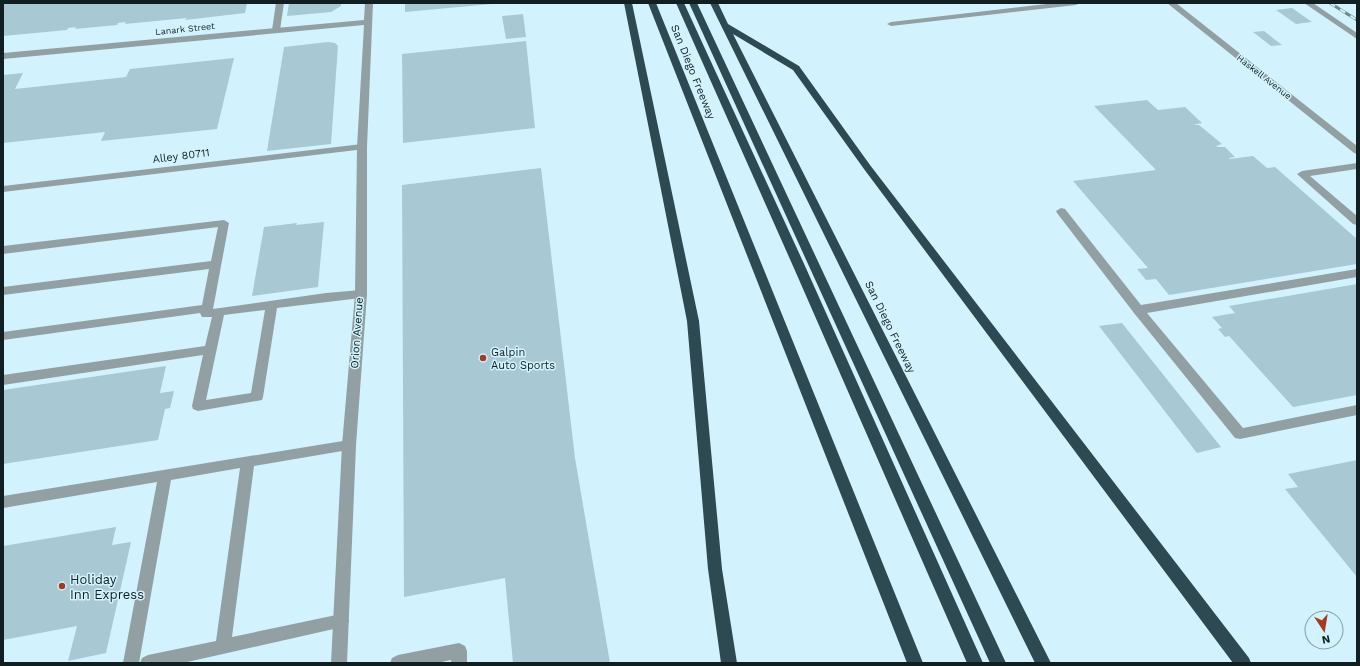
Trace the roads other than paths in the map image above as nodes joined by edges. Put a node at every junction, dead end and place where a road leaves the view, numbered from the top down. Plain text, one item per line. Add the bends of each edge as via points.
1 (280, 3) edge
2 (369, 3) edge
3 (628, 3) edge
4 (652, 3) edge
5 (680, 3) edge
6 (693, 3) edge
7 (714, 3) edge
8 (1076, 3) edge
9 (1171, 3) edge
10 (1308, 3) edge
11 (368, 22) junction
12 (891, 24) dead end
13 (725, 25) junction
14 (276, 30) junction
15 (1357, 37) edge
16 (3, 56) edge
17 (362, 148) junction
18 (1357, 151) edge
19 (1357, 166) edge
20 (3, 189) edge
21 (1061, 211) dead end
22 (1357, 222) edge
23 (3, 250) edge
24 (217, 264) junction
25 (1357, 273) edge
26 (3, 291) edge
27 (360, 294) junction
28 (272, 304) junction
29 (214, 310) junction
30 (1138, 310) junction
31 (3, 336) edge
32 (210, 350) junction
33 (3, 380) edge
34 (1357, 410) edge
35 (349, 445) junction
36 (248, 462) junction
37 (165, 476) junction
38 (3, 502) edge
39 (341, 621) junction
40 (223, 647) junction
41 (131, 663) edge
42 (148, 663) edge
43 (339, 663) edge
44 (398, 663) edge
45 (460, 663) edge
46 (729, 663) edge
47 (915, 663) edge
48 (975, 663) edge
49 (998, 663) edge
50 (1043, 663) edge
51 (1244, 663) edge

1 - 14 street
2 - 11 street, Orion Avenue
3 - 46 highway via 693,322 715,570
4 - 47 highway, San Diego Freeway
5 - 48 highway
6 - 49 highway
7 - 13 highway, San Diego Freeway
8 - 12 street
9 - 18 street, Haskell Avenue
10 - 15 street
11 - 14 street, Lanark Street
11 - 17 street, Orion Avenue
13 - 50 highway, San Diego Freeway
13 - 51 highway via 796,68 867,167
14 - 16 street, Lanark Street
17 - 20 street, Alley 80711
17 - 27 street, Orion Avenue
19 - 22 street via 1302,174
21 - 30 street
23 - 24 street via 224,223
24 - 26 street
24 - 29 street
25 - 30 street
27 - 28 street
27 - 35 street, Orion Avenue
28 - 29 street
28 - 32 street via 257,397 198,406
29 - 31 street
29 - 32 street
30 - 34 street via 1240,434
32 - 33 street
35 - 36 street
35 - 39 street, Orion Avenue
36 - 37 street
36 - 40 street
37 - 38 street
37 - 41 street
39 - 40 street
39 - 43 street, Orion Avenue
40 - 42 street
44 - 45 street via 459,651

